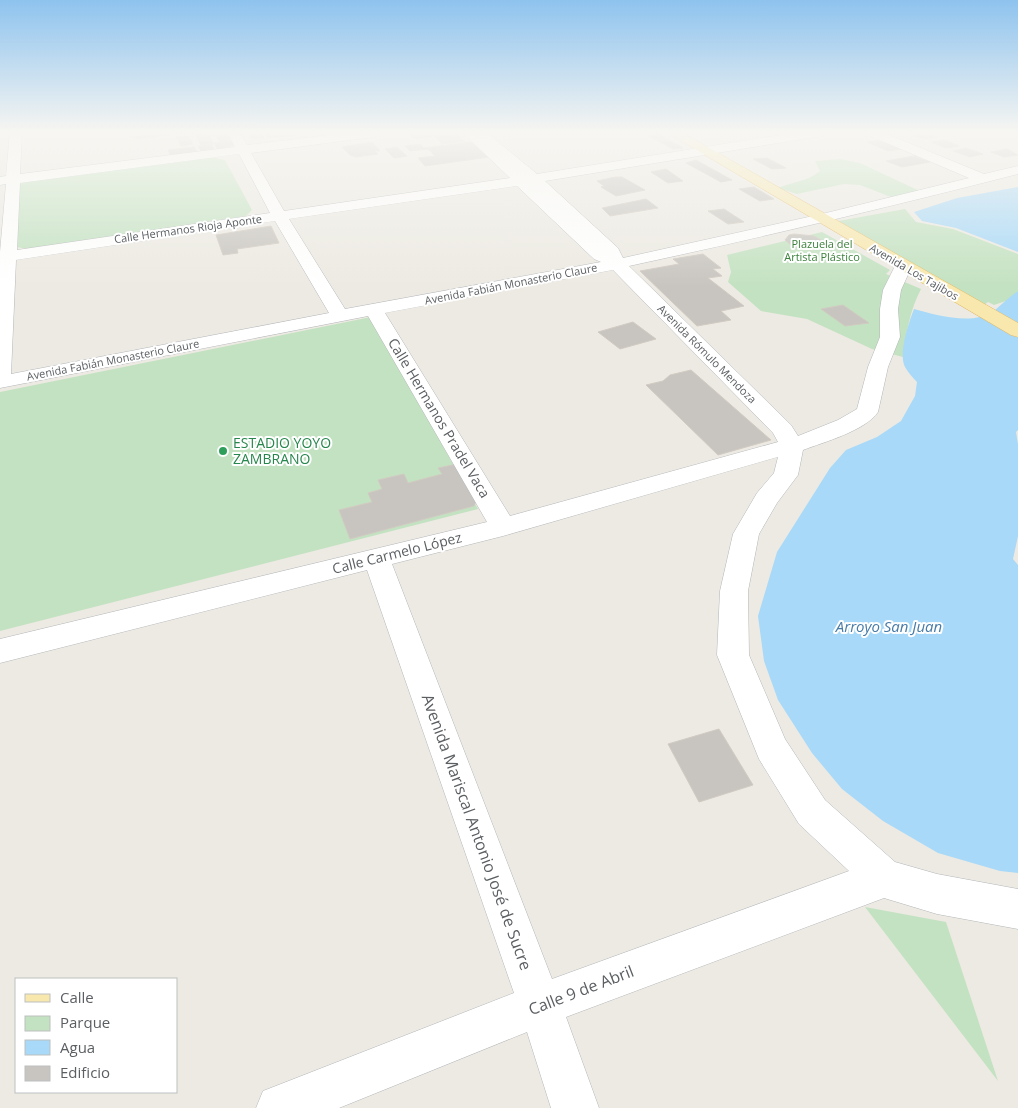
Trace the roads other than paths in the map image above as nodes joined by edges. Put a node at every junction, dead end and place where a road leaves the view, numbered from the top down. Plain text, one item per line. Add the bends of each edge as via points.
1 (6, 184) edge
2 (262, 184) edge
3 (502, 184) edge
4 (532, 184) edge
5 (762, 184) edge
6 (961, 184) edge
7 (279, 216) junction
8 (822, 219) junction
9 (4, 256) edge
10 (617, 264) junction
11 (903, 266) junction
12 (374, 310) junction
13 (340, 316) junction
14 (1018, 331) edge
15 (0, 382) edge
16 (792, 446) junction
17 (503, 527) junction
18 (376, 558) junction
19 (0, 651) edge
20 (884, 878) junction
21 (1018, 909) edge
22 (540, 1005) junction
23 (280, 1108) edge
24 (575, 1108) edge

1 - 9 street
2 - 7 street
3 - 7 street, Calle Hermanos Rioja Aponte
4 - 10 street, Avenida Rómulo Mendoza via 600,255
5 - 8 main road, Avenida Los Tajibos
6 - 8 street, Avenida Fabián Monasterio Claure
7 - 9 street, Calle Hermanos Rioja Aponte
7 - 13 street
8 - 10 street, Avenida Fabián Monasterio Claure
8 - 11 main road, Avenida Los Tajibos
9 - 15 street
10 - 12 street, Avenida Fabián Monasterio Claure
10 - 16 street, Avenida Rómulo Mendoza via 783,430
11 - 14 main road, Avenida Los Tajibos
11 - 16 street, Calle Carmelo López via 892,290 890,337 878,367 867,412 846,425
12 - 13 street, Avenida Fabián Monasterio Claure
12 - 17 street, Calle Hermanos Pradel Vaca
13 - 15 street, Avenida Fabián Monasterio Claure
16 - 17 street, Calle Carmelo López
16 - 20 street via 786,475 766,499 746,534 734,591 733,655 771,748 812,812
17 - 18 street, Calle Carmelo López
18 - 19 street, Calle Carmelo López
18 - 22 street, Avenida Mariscal Antonio José de Sucre
20 - 21 street via 937,894
20 - 22 street, Calle 9 de Abril
22 - 23 street, Calle 9 de Abril
22 - 24 street, Avenida Mariscal Antonio José de Sucre

